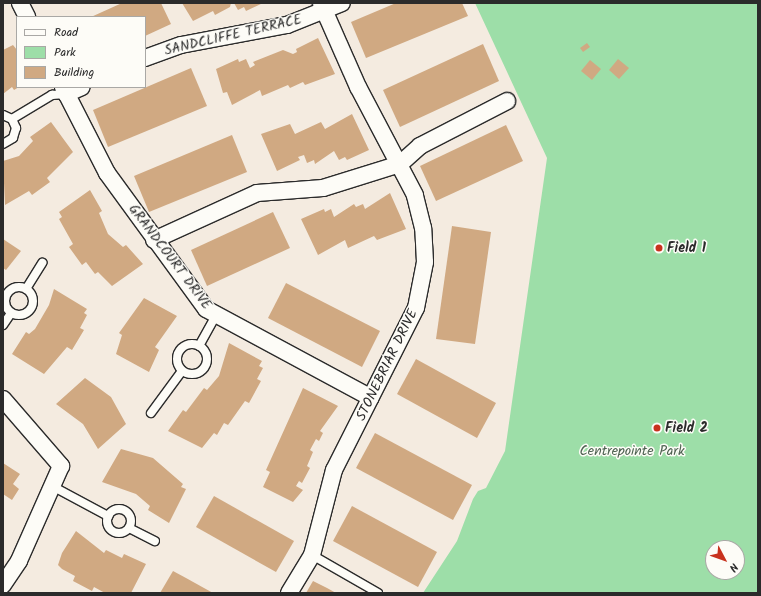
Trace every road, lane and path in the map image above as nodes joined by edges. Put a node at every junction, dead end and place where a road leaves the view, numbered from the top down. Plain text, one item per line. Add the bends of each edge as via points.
1 (20, 3) edge
2 (342, 3) edge
3 (322, 7) edge
4 (26, 16) edge
5 (146, 58) edge
6 (78, 88) edge
7 (64, 91) edge
8 (508, 101) dead end
9 (3, 115) edge
10 (12, 119) junction
11 (3, 144) edge
12 (400, 164) junction
13 (154, 240) junction
14 (42, 263) dead end
15 (26, 289) junction
16 (11, 313) junction
17 (216, 315) junction
18 (3, 325) edge
19 (198, 346) junction
20 (182, 371) junction
21 (371, 398) junction
22 (3, 399) edge
23 (151, 413) dead end
24 (52, 486) junction
25 (108, 516) junction
26 (129, 528) junction
27 (155, 542) dead end
28 (312, 554) junction
29 (3, 585) edge
30 (289, 593) edge
31 (378, 593) edge

1 - 4 street
2 - 3 street, SANDCLIFFE TERRACE
3 - 5 street, SANDCLIFFE TERRACE via 287,25 180,45
3 - 12 street, STONEBRIAR DRIVE via 358,87
6 - 7 street
7 - 10 lane via 52,95
7 - 13 street, GRANDCOURT DRIVE via 107,173
8 - 12 street via 420,146
9 - 10 lane
10 - 11 lane via 15,133
12 - 13 street via 323,188 257,194
12 - 21 street, STONEBRIAR DRIVE via 415,195 423,228 425,262 416,308
13 - 17 street, GRANDCOURT DRIVE via 206,309
14 - 15 lane
15 - 16 lane via 17,287 8,292 4,300
15 - 16 lane via 32,296 31,309 19,315
16 - 18 lane
17 - 19 lane
17 - 21 street, GRANDCOURT DRIVE
19 - 20 lane via 189,345 180,349 177,358
19 - 20 lane via 205,353 204,368 197,374
20 - 23 lane
21 - 28 street, STONEBRIAR DRIVE via 334,470
22 - 24 street via 61,466
24 - 25 lane
24 - 29 street via 19,561
25 - 26 lane via 112,531 119,533
25 - 26 lane via 117,509 125,510 130,516
26 - 27 lane
28 - 30 street, STONEBRIAR DRIVE
28 - 31 lane

